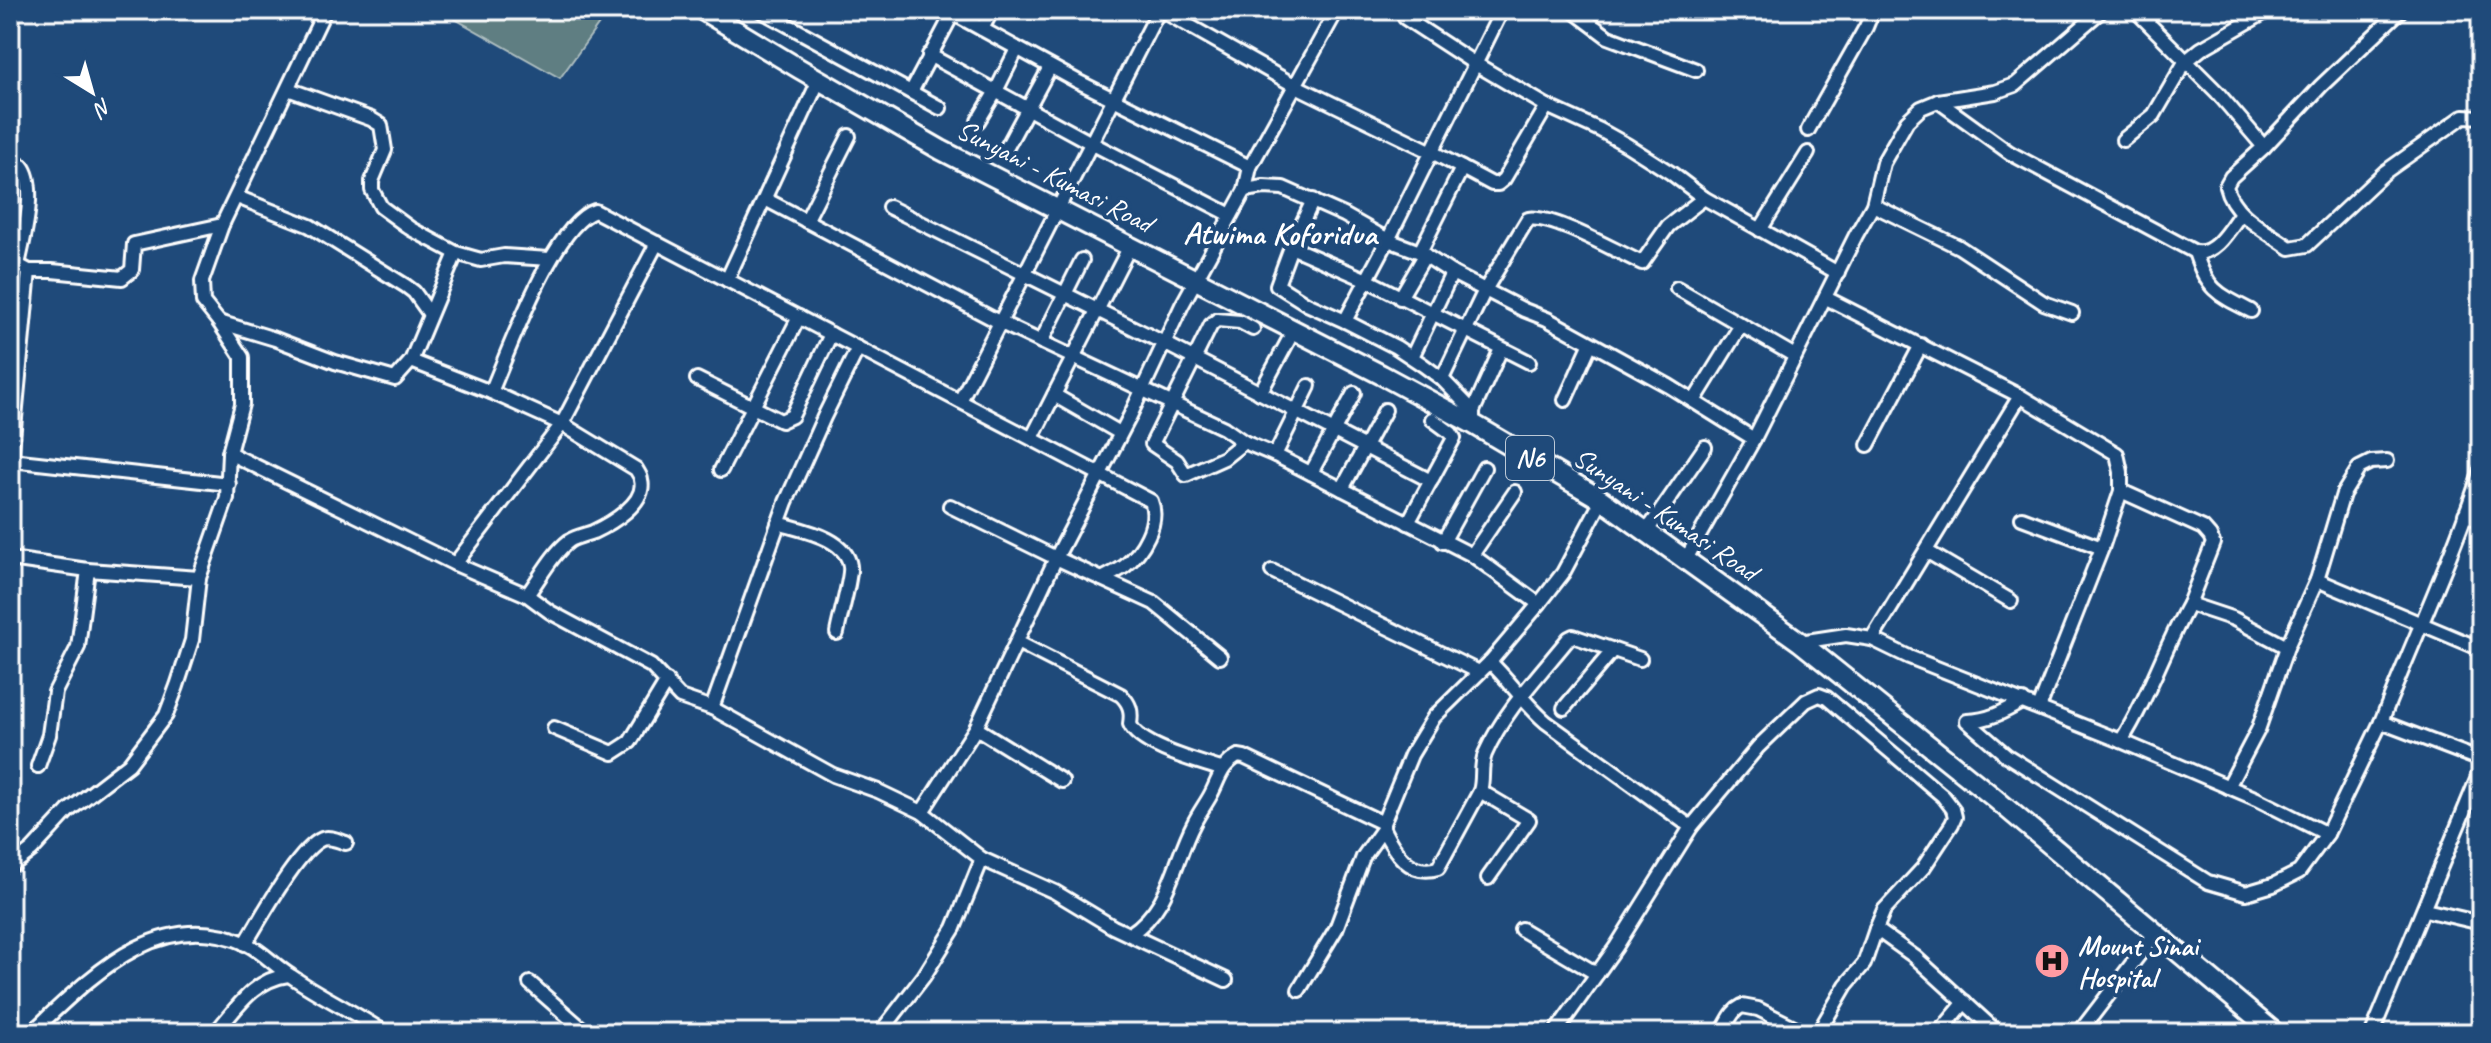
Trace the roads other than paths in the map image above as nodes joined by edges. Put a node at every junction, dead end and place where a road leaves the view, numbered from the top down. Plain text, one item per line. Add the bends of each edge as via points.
1 (325, 10) edge
2 (760, 10) edge
3 (992, 10) edge
4 (1160, 10) edge
5 (1337, 10) edge
6 (1502, 10) edge
7 (1572, 10) edge
8 (1873, 10) edge
9 (2102, 10) edge
10 (2135, 10) edge
11 (2269, 10) edge
12 (2401, 10) edge
13 (950, 11) edge
14 (711, 12) edge
15 (1405, 18) dead end
16 (982, 29) junction
17 (1017, 49) junction
18 (929, 55) junction
19 (2185, 62) junction
20 (1474, 63) junction
21 (1050, 67) junction
22 (1696, 70) dead end
23 (819, 80) junction
24 (1294, 85) junction
25 (288, 89) junction
26 (996, 91) junction
27 (911, 92) junction
28 (1114, 100) junction
29 (1938, 101) junction
30 (1547, 106) junction
31 (940, 108) dead end
32 (1028, 108) junction
33 (2481, 117) edge
34 (978, 121) dead end
35 (1808, 130) dead end
36 (849, 136) dead end
37 (2123, 140) dead end
38 (1093, 144) junction
39 (1007, 147) dead end
40 (2264, 147) junction
41 (1432, 152) junction
42 (1808, 153) dead end
43 (10, 162) edge
44 (1250, 167) junction
45 (1462, 168) junction
46 (1245, 190) junction
47 (237, 197) junction
48 (1704, 198) junction
49 (765, 199) junction
50 (1313, 200) junction
51 (1873, 205) junction
52 (889, 207) dead end
53 (1058, 210) junction
54 (2241, 213) junction
55 (1231, 215) junction
56 (806, 221) junction
57 (222, 225) junction
58 (1760, 230) junction
59 (1388, 240) junction
60 (657, 243) junction
61 (1130, 246) junction
62 (1291, 247) junction
63 (2195, 252) junction
64 (456, 253) junction
65 (1423, 253) junction
66 (549, 259) junction
67 (1082, 260) dead end
68 (19, 267) edge
69 (1452, 273) junction
70 (1838, 273) junction
71 (1024, 274) junction
72 (727, 280) junction
73 (1194, 280) junction
74 (1367, 280) junction
75 (1677, 288) dead end
76 (1485, 290) junction
77 (1065, 295) junction
78 (1400, 298) junction
79 (1826, 298) junction
80 (2251, 311) dead end
81 (1096, 312) junction
82 (429, 313) junction
83 (2072, 313) dead end
84 (1433, 315) junction
85 (799, 317) junction
86 (1345, 321) junction
87 (219, 322) junction
88 (999, 322) junction
89 (1741, 325) junction
90 (1253, 329) dead end
91 (1294, 330) junction
92 (1467, 331) junction
93 (831, 334) junction
94 (1041, 342) junction
95 (1164, 343) junction
96 (1590, 345) junction
97 (1921, 345) junction
98 (858, 348) junction
99 (1501, 349) junction
100 (1795, 356) junction
101 (1412, 357) junction
102 (1073, 358) junction
103 (1195, 359) junction
104 (411, 361) junction
105 (1529, 362) dead end
106 (697, 379) dead end
107 (1442, 379) junction
108 (1309, 386) dead end
109 (1143, 389) junction
110 (491, 392) junction
111 (1260, 393) junction
112 (1354, 393) dead end
113 (1054, 395) junction
114 (2020, 396) junction
115 (1565, 400) dead end
116 (960, 401) junction
117 (1694, 401) junction
118 (1172, 403) junction
119 (754, 406) junction
120 (1385, 410) dead end
121 (1296, 412) junction
122 (1473, 418) junction
123 (1432, 419) dead end
124 (562, 424) junction
125 (1333, 431) junction
126 (1120, 433) junction
127 (1032, 438) junction
128 (1754, 439) junction
129 (1244, 442) junction
130 (1868, 445) dead end
131 (1365, 447) junction
132 (1705, 447) dead end
133 (229, 453) junction
134 (1275, 455) junction
135 (2387, 461) dead end
136 (11, 463) edge
137 (1484, 468) dead end
138 (721, 470) dead end
139 (2481, 470) edge
140 (1311, 473) junction
141 (1098, 475) junction
142 (1431, 481) junction
143 (229, 484) junction
144 (1342, 489) junction
145 (2121, 491) junction
146 (1515, 492) dead end
147 (1602, 500) junction
148 (950, 506) dead end
149 (2465, 514) junction
150 (2022, 518) dead end
151 (2481, 521) edge
152 (778, 523) junction
153 (1408, 523) junction
154 (1647, 531) junction
155 (1443, 542) junction
156 (2102, 548) junction
157 (1926, 551) junction
158 (1472, 555) junction
159 (1056, 558) junction
160 (10, 559) edge
161 (1686, 559) junction
162 (455, 564) junction
163 (88, 570) junction
164 (1272, 571) dead end
165 (199, 578) junction
166 (1102, 579) junction
167 (2317, 580) junction
168 (527, 595) junction
169 (2011, 601) dead end
170 (1539, 604) junction
171 (2189, 604) junction
172 (2420, 624) junction
173 (837, 633) dead end
174 (1872, 639) junction
175 (1017, 642) junction
176 (1800, 642) junction
177 (2287, 647) junction
178 (2481, 649) edge
179 (1613, 650) junction
180 (1220, 657) dead end
181 (1640, 659) dead end
182 (1490, 662) junction
183 (1479, 672) junction
184 (1846, 680) junction
185 (667, 681) junction
186 (1521, 697) junction
187 (2023, 701) junction
188 (1833, 704) junction
189 (712, 708) junction
190 (1564, 708) dead end
191 (2039, 708) junction
192 (2381, 722) junction
193 (554, 728) dead end
194 (976, 728) junction
195 (2121, 741) junction
196 (2481, 760) edge
197 (38, 766) dead end
198 (1221, 769) junction
199 (2481, 770) edge
200 (1062, 781) dead end
201 (2228, 787) junction
202 (1480, 791) junction
203 (922, 812) junction
204 (1383, 826) junction
205 (1691, 827) junction
206 (2327, 834) junction
207 (346, 843) dead end
208 (982, 859) junction
209 (10, 867) edge
210 (1488, 878) dead end
211 (2425, 910) junction
212 (2481, 923) edge
213 (1521, 929) dead end
214 (1876, 929) junction
215 (1130, 934) junction
216 (2155, 934) junction
217 (245, 944) junction
218 (1597, 974) junction
219 (288, 975) junction
220 (1226, 980) dead end
221 (530, 983) dead end
222 (1299, 990) dead end
223 (1965, 1002) junction
224 (31, 1033) edge
225 (215, 1033) edge
226 (385, 1033) edge
227 (587, 1033) edge
228 (880, 1033) edge
229 (1555, 1033) edge
230 (1721, 1033) edge
231 (1939, 1033) edge
232 (1998, 1033) edge
233 (2079, 1033) edge
234 (2275, 1033) edge
235 (2372, 1033) edge

1 - 25 street
2 - 27 street
3 - 16 street
4 - 24 street
4 - 28 street
5 - 24 street
6 - 20 street
7 - 22 street via 1608,37
8 - 35 street
9 - 29 street via 2015,85
10 - 19 street
11 - 19 street
12 - 40 street
13 - 16 street
13 - 18 street
14 - 23 main road, Sunyani - Kumasi Road / N6
15 - 20 street
16 - 17 street
17 - 21 street
17 - 26 street
18 - 26 street
18 - 27 street
19 - 37 street via 2154,115
19 - 40 street
20 - 30 street
20 - 41 street
21 - 28 street
21 - 32 street
23 - 49 street
23 - 53 main road, Sunyani - Kumasi Road / N6
24 - 41 street
24 - 44 street
25 - 47 street
25 - 64 street via 381,125 385,150 372,181 374,198 411,229
26 - 32 street
26 - 34 street
27 - 31 street
28 - 38 street
28 - 44 street
29 - 51 street via 1907,121 1883,163
29 - 63 street via 2010,153
30 - 45 street via 1498,184
30 - 48 street via 1627,145
32 - 38 street
32 - 39 street
33 - 54 street via 2464,116 2385,172 2307,245 2290,248
36 - 56 street
38 - 53 street
38 - 55 street
40 - 54 street via 2226,186
41 - 45 street
41 - 59 street
42 - 58 street
43 - 68 street via 22,166 30,179
44 - 46 street
45 - 65 street
46 - 50 street via 1283,188
46 - 55 street
47 - 57 street
47 - 82 street via 310,226 406,286
48 - 58 street
48 - 76 street via 1668,226 1642,263 1557,223 1528,219
49 - 56 street
49 - 72 street
50 - 59 street
50 - 62 street
51 - 70 street
51 - 83 street via 1959,247 2044,303
52 - 71 street
53 - 61 main road, Sunyani - Kumasi Road / N6
53 - 71 street
54 - 63 street via 2211,250
55 - 73 street
56 - 88 street
57 - 68 street via 134,244 132,270 122,278
57 - 87 street via 201,295
58 - 70 street
59 - 65 street
59 - 74 street
60 - 66 street via 595,211 581,218
60 - 72 street
60 - 124 street
61 - 73 main road, Sunyani - Kumasi Road / N6
61 - 81 street
62 - 74 street
62 - 86 street via 1279,288
63 - 80 street via 2208,285
64 - 66 street via 481,260
64 - 82 street
65 - 69 street
65 - 78 street
66 - 110 street
67 - 77 street
68 - 136 street
69 - 76 street
69 - 84 street
70 - 79 street
71 - 77 street
71 - 88 street
72 - 85 street
73 - 91 main road, Sunyani - Kumasi Road / N6
73 - 95 street
74 - 78 street
74 - 86 street
75 - 89 street
76 - 92 street
76 - 96 street
77 - 81 street
77 - 94 street
78 - 84 street
79 - 97 street
79 - 100 street
81 - 95 street
81 - 102 street
82 - 104 street
84 - 92 street
84 - 101 street
85 - 93 street
85 - 119 street
86 - 101 street
87 - 104 street via 392,379
87 - 133 street via 242,357 242,404
88 - 94 street
88 - 116 street
89 - 100 street
89 - 117 street
90 - 103 street via 1217,320
91 - 111 street
91 - 122 main road, Sunyani - Kumasi Road / N6
92 - 99 street
92 - 107 street
93 - 98 street
93 - 119 street via 792,416 781,421
94 - 102 street
95 - 103 street
95 - 109 street
96 - 115 street
96 - 117 street
97 - 114 street
97 - 130 street
98 - 116 street
98 - 152 street
99 - 105 street
99 - 122 street
100 - 128 street
101 - 107 street
102 - 109 street
102 - 113 street
103 - 111 street
103 - 118 street
104 - 110 street
106 - 119 street
107 - 122 street
108 - 121 street
109 - 118 street
109 - 126 street
110 - 124 street
111 - 121 street
112 - 125 street
113 - 126 street
113 - 127 street
114 - 145 street via 2117,454
114 - 157 street
116 - 127 street
117 - 128 street
118 - 129 street
118 - 129 street via 1152,444 1177,461 1184,475 1224,458
119 - 138 street
120 - 131 street
121 - 125 street
121 - 134 street
122 - 147 main road, Sunyani - Kumasi Road / N6
123 - 142 street via 1454,438
124 - 162 street
124 - 168 street via 636,469 641,491 625,512 562,548
125 - 131 street
125 - 140 street
126 - 141 street
127 - 141 street
128 - 161 street
129 - 134 street
131 - 142 street
131 - 144 street
132 - 154 street
133 - 143 street
133 - 162 street
134 - 140 street
135 - 167 street via 2359,468 2350,480
136 - 143 street
137 - 155 street
139 - 149 street
140 - 144 street
141 - 159 street
141 - 166 street via 1154,506 1145,542 1126,565
142 - 153 street
143 - 165 street
144 - 153 street
145 - 156 street
145 - 171 street via 2210,536 2213,543
146 - 158 street
147 - 154 main road, Sunyani - Kumasi Road / N6
147 - 170 street via 1563,573
148 - 159 street
149 - 151 street
149 - 172 street
150 - 156 street
152 - 173 street via 832,541 844,551 851,566
152 - 189 street
153 - 155 street
154 - 161 main road, Sunyani - Kumasi Road / N6
155 - 158 street
156 - 191 street
157 - 169 street
157 - 174 street
158 - 170 street
159 - 166 street
159 - 175 street
160 - 163 street
161 - 176 main road, Sunyani - Kumasi Road / N6
162 - 168 street
163 - 165 street
163 - 197 street via 78,647 55,692
164 - 183 street
165 - 209 street via 192,640 166,715 129,764 68,811
166 - 180 street via 1154,603
167 - 172 street
167 - 177 street
168 - 185 street via 651,666
170 - 182 street
171 - 177 street via 2234,619
171 - 195 street
172 - 178 street
172 - 192 street
174 - 176 street via 1846,635
174 - 187 street
175 - 194 street
175 - 198 street via 1121,695 1132,712 1130,724 1137,736
176 - 184 main road, Sunyani - Kumasi Road / N6
177 - 201 street via 2258,730
179 - 181 street
179 - 186 street via 1569,638
179 - 190 street
182 - 183 street
182 - 186 street
183 - 204 street via 1434,717 1420,739
184 - 188 street
184 - 216 main road, Sunyani - Kumasi Road / N6
185 - 189 street via 680,697
185 - 193 street via 630,742 613,753
186 - 202 street via 1486,752
186 - 205 street via 1582,751
187 - 191 street
187 - 206 street via 1998,715 1967,721 2006,755 2208,882 2246,893 2273,885 2299,872
188 - 205 street via 1819,695 1806,701 1758,747
188 - 214 street via 1940,792 1955,817 1923,868 1884,910
189 - 203 street via 833,775
191 - 195 street
192 - 196 street
192 - 206 street
194 - 200 street
194 - 203 street
195 - 201 street
198 - 204 street via 1244,757
198 - 215 street via 1154,913
199 - 211 street
201 - 206 street
202 - 204 street via 1433,870 1413,868 1404,861
202 - 210 street via 1529,820
203 - 208 street
204 - 222 street via 1363,857 1336,929
205 - 218 street
207 - 217 street via 321,839 306,853
208 - 215 street
208 - 228 street via 954,928
211 - 212 street
211 - 235 street
213 - 218 street
214 - 223 street
214 - 230 street via 1864,964 1821,1028 1806,1033 1742,1006
215 - 220 street
216 - 233 street
216 - 234 main road, Sunyani - Kumasi Road / N6
217 - 219 street
217 - 224 street via 194,932 148,943 94,975
218 - 229 street
219 - 225 street via 261,983
219 - 226 street
221 - 227 street
223 - 231 street
223 - 232 street

